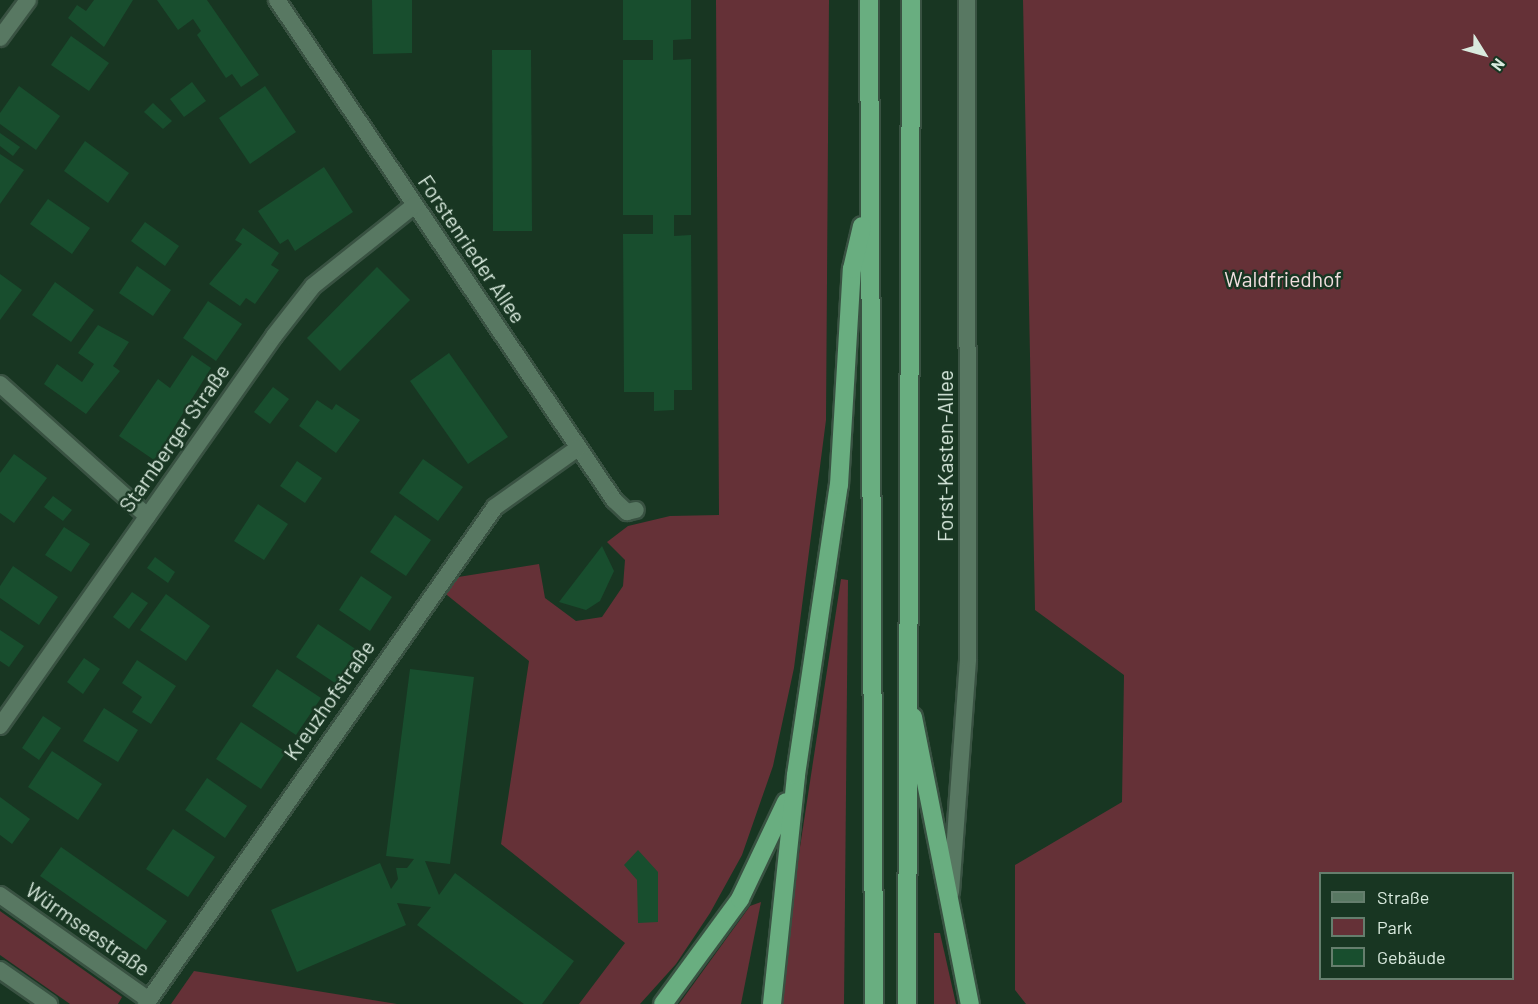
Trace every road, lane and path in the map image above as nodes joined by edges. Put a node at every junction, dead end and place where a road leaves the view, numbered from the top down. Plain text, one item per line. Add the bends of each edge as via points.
1 (28, 0) edge
2 (277, 0) edge
3 (869, 0) edge
4 (910, 0) edge
5 (967, 0) edge
6 (0, 38) edge
7 (869, 198) junction
8 (415, 205) junction
9 (0, 384) edge
10 (578, 448) junction
11 (636, 510) dead end
12 (147, 516) junction
13 (907, 695) junction
14 (0, 726) edge
15 (796, 775) junction
16 (0, 896) edge
17 (949, 910) junction
18 (0, 970) edge
19 (148, 1002) edge
20 (49, 1004) edge
21 (663, 1004) edge
22 (772, 1004) edge
23 (874, 1004) edge
24 (907, 1004) edge
25 (970, 1004) edge

1 - 6 street
2 - 8 street, Forstenrieder Allee
3 - 7 highway
4 - 13 highway
5 - 17 street, Forst-Kasten-Allee via 968,659
7 - 15 highway via 852,269 838,485
7 - 23 highway
8 - 10 street, Forstenrieder Allee
8 - 12 street, Starnberger Straße via 313,286
9 - 12 street
10 - 11 street, Forstenrieder Allee via 619,508
10 - 19 street, Kreuzhofstraße via 495,507
12 - 14 street, Starnberger Straße
13 - 17 highway via 927,764
13 - 24 highway
15 - 21 highway via 740,899
15 - 22 highway
16 - 19 street, Würmseestraße
17 - 25 highway
18 - 20 street

